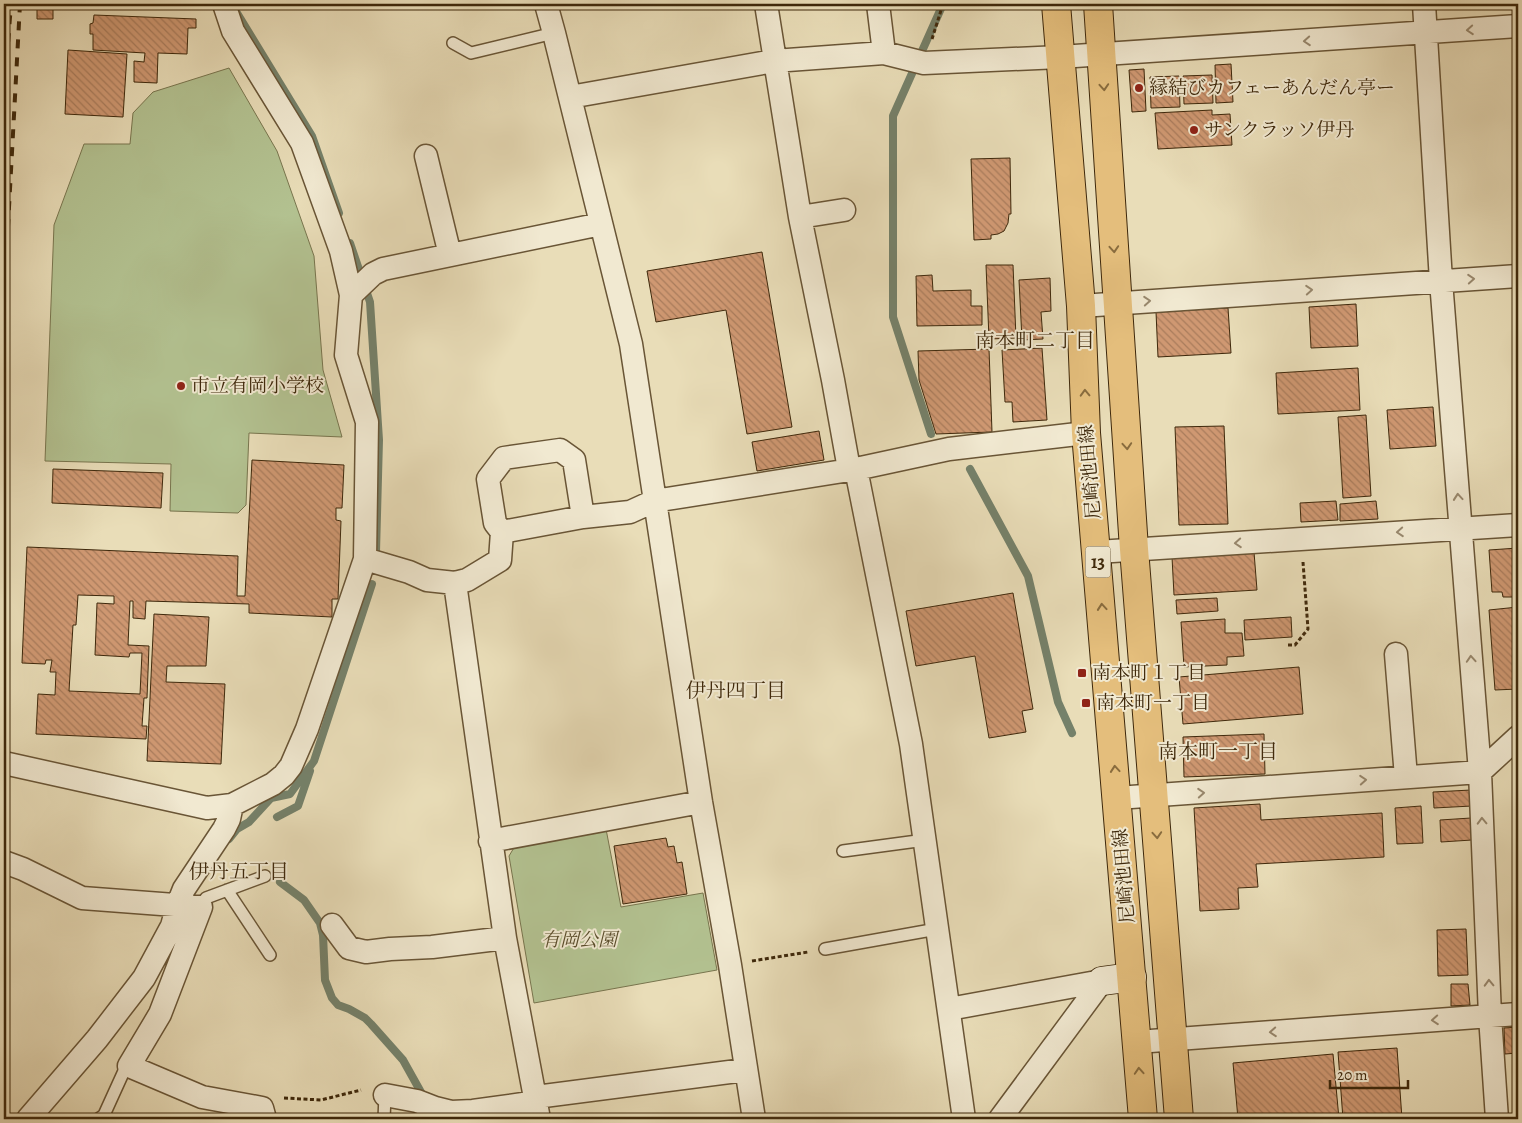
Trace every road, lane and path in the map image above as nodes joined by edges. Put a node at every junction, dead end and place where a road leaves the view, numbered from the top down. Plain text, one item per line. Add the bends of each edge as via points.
1 (224, 4) edge
2 (546, 4) edge
3 (766, 4) edge
4 (878, 4) edge
5 (943, 4) edge
6 (1056, 4) edge
7 (1098, 4) edge
8 (1424, 4) edge
9 (1518, 26) edge
10 (1427, 32) junction
11 (554, 33) junction
12 (453, 43) dead end
13 (884, 52) junction
14 (1102, 54) junction
15 (1060, 57) junction
16 (774, 61) junction
17 (924, 64) junction
18 (570, 97) junction
19 (426, 156) dead end
20 (844, 210) dead end
21 (800, 217) junction
22 (601, 224) junction
23 (450, 255) junction
24 (1518, 276) edge
25 (1441, 281) junction
26 (353, 293) junction
27 (1118, 303) junction
28 (1081, 306) junction
29 (1086, 433) junction
30 (852, 469) junction
31 (654, 501) junction
32 (583, 518) junction
33 (1518, 524) edge
34 (1461, 528) junction
35 (502, 532) junction
36 (1301, 539) junction
37 (1134, 549) junction
38 (1097, 552) junction
39 (365, 559) junction
40 (455, 583) junction
41 (1288, 646) dead end
42 (1396, 654) dead end
43 (1518, 737) edge
44 (4, 763) edge
45 (1480, 772) junction
46 (1406, 777) junction
47 (1154, 796) junction
48 (1117, 798) junction
49 (701, 802) junction
50 (232, 805) junction
51 (925, 840) junction
52 (490, 841) junction
53 (843, 852) dead end
54 (4, 862) edge
55 (265, 876) dead end
56 (227, 890) junction
57 (178, 904) junction
58 (201, 907) junction
59 (332, 925) dead end
60 (938, 929) junction
61 (505, 938) junction
62 (825, 949) joint
63 (270, 955) dead end
64 (730, 965) junction
65 (1132, 978) junction
66 (1102, 981) junction
67 (949, 1009) junction
68 (1518, 1014) edge
69 (1490, 1016) junction
70 (1172, 1039) junction
71 (1137, 1042) junction
72 (130, 1066) junction
73 (745, 1070) junction
74 (385, 1095) junction
75 (537, 1106) edge
76 (260, 1113) edge
77 (28, 1119) edge
78 (98, 1119) edge
79 (384, 1119) edge
80 (754, 1119) edge
81 (964, 1119) edge
82 (1000, 1119) edge
83 (1143, 1119) edge
84 (1179, 1119) edge
85 (1497, 1119) edge

1 - 26 street via 234,31 302,143
2 - 11 street
3 - 16 street
4 - 13 street
5 - 17 path
6 - 15 main road, 尼崎池田線 / 13
7 - 14 main road, 尼崎池田線 / 13
8 - 10 street
9 -> 10 street
10 -> 14 street
10 - 25 street
11 - 12 lane via 471,53
11 - 18 street
13 - 16 street
13 - 17 street
14 - 15 street
14 -> 27 main road, 尼崎池田線 / 13
15 - 17 street
15 - 28 main road, 尼崎池田線 / 13
16 - 18 street
16 - 21 street
18 - 22 street
19 - 23 street
20 - 21 street
21 - 30 street
22 - 23 street
22 - 31 street via 630,344
23 - 26 street via 382,270
25 -> 24 street
27 -> 25 street
34 -> 25 street
26 - 39 street via 346,355 367,422
27 - 28 street
27 -> 37 main road, 尼崎池田線 / 13
29 -> 28 main road, 尼崎池田線 / 13
29 - 30 street via 949,449
29 - 38 main road, 尼崎池田線 / 13
30 - 31 street
30 - 51 street via 911,744
31 - 32 street via 630,512
31 - 49 street
32 - 35 street
32 - 35 street via 574,460 560,450 504,458 488,479 495,524
33 - 34 street
34 -> 36 street
45 -> 34 street
35 - 40 street via 500,560 467,580
36 -> 37 street
36 - 41 path via 1308,629 1295,645
37 - 38 street
37 - 47 main road, 尼崎池田線 / 13
48 -> 38 main road, 尼崎池田線 / 13
39 - 40 street via 427,580
39 - 50 street via 307,729 291,766 273,784
40 - 52 street
42 - 46 street
43 - 45 street
44 - 50 street via 200,808
45 - 46 street
69 -> 45 street
47 -> 46 street
47 - 48 street
47 -> 70 main road, 尼崎池田線 / 13
48 - 65 main road, 尼崎池田線 / 13
49 - 52 street
49 - 64 street
50 - 57 street via 229,819 184,889
51 - 53 lane
51 - 60 street
52 - 61 street
54 - 57 street via 82,898
55 - 56 lane
56 - 58 lane via 206,898
56 - 63 lane
57 - 58 street
57 - 77 street via 172,926 144,978
58 - 72 street via 160,1014
59 - 61 street via 349,948 366,952
60 - 62 lane
60 - 67 street
61 - 75 street
62 - 64 path
64 - 73 street
65 - 66 street
65 - 71 main road, 尼崎池田線 / 13
66 - 67 street
66 - 82 street
67 - 81 street
68 - 69 street
69 -> 70 street
69 - 85 street
70 - 71 street
70 - 84 main road, 尼崎池田線 / 13
83 -> 71 main road, 尼崎池田線 / 13
72 - 76 street via 202,1097
72 - 78 lane via 124,1071 104,1115
73 - 75 street
73 - 80 street
74 - 75 street via 444,1111
74 - 76 path via 366,1088 321,1100 264,1096
74 - 79 lane

